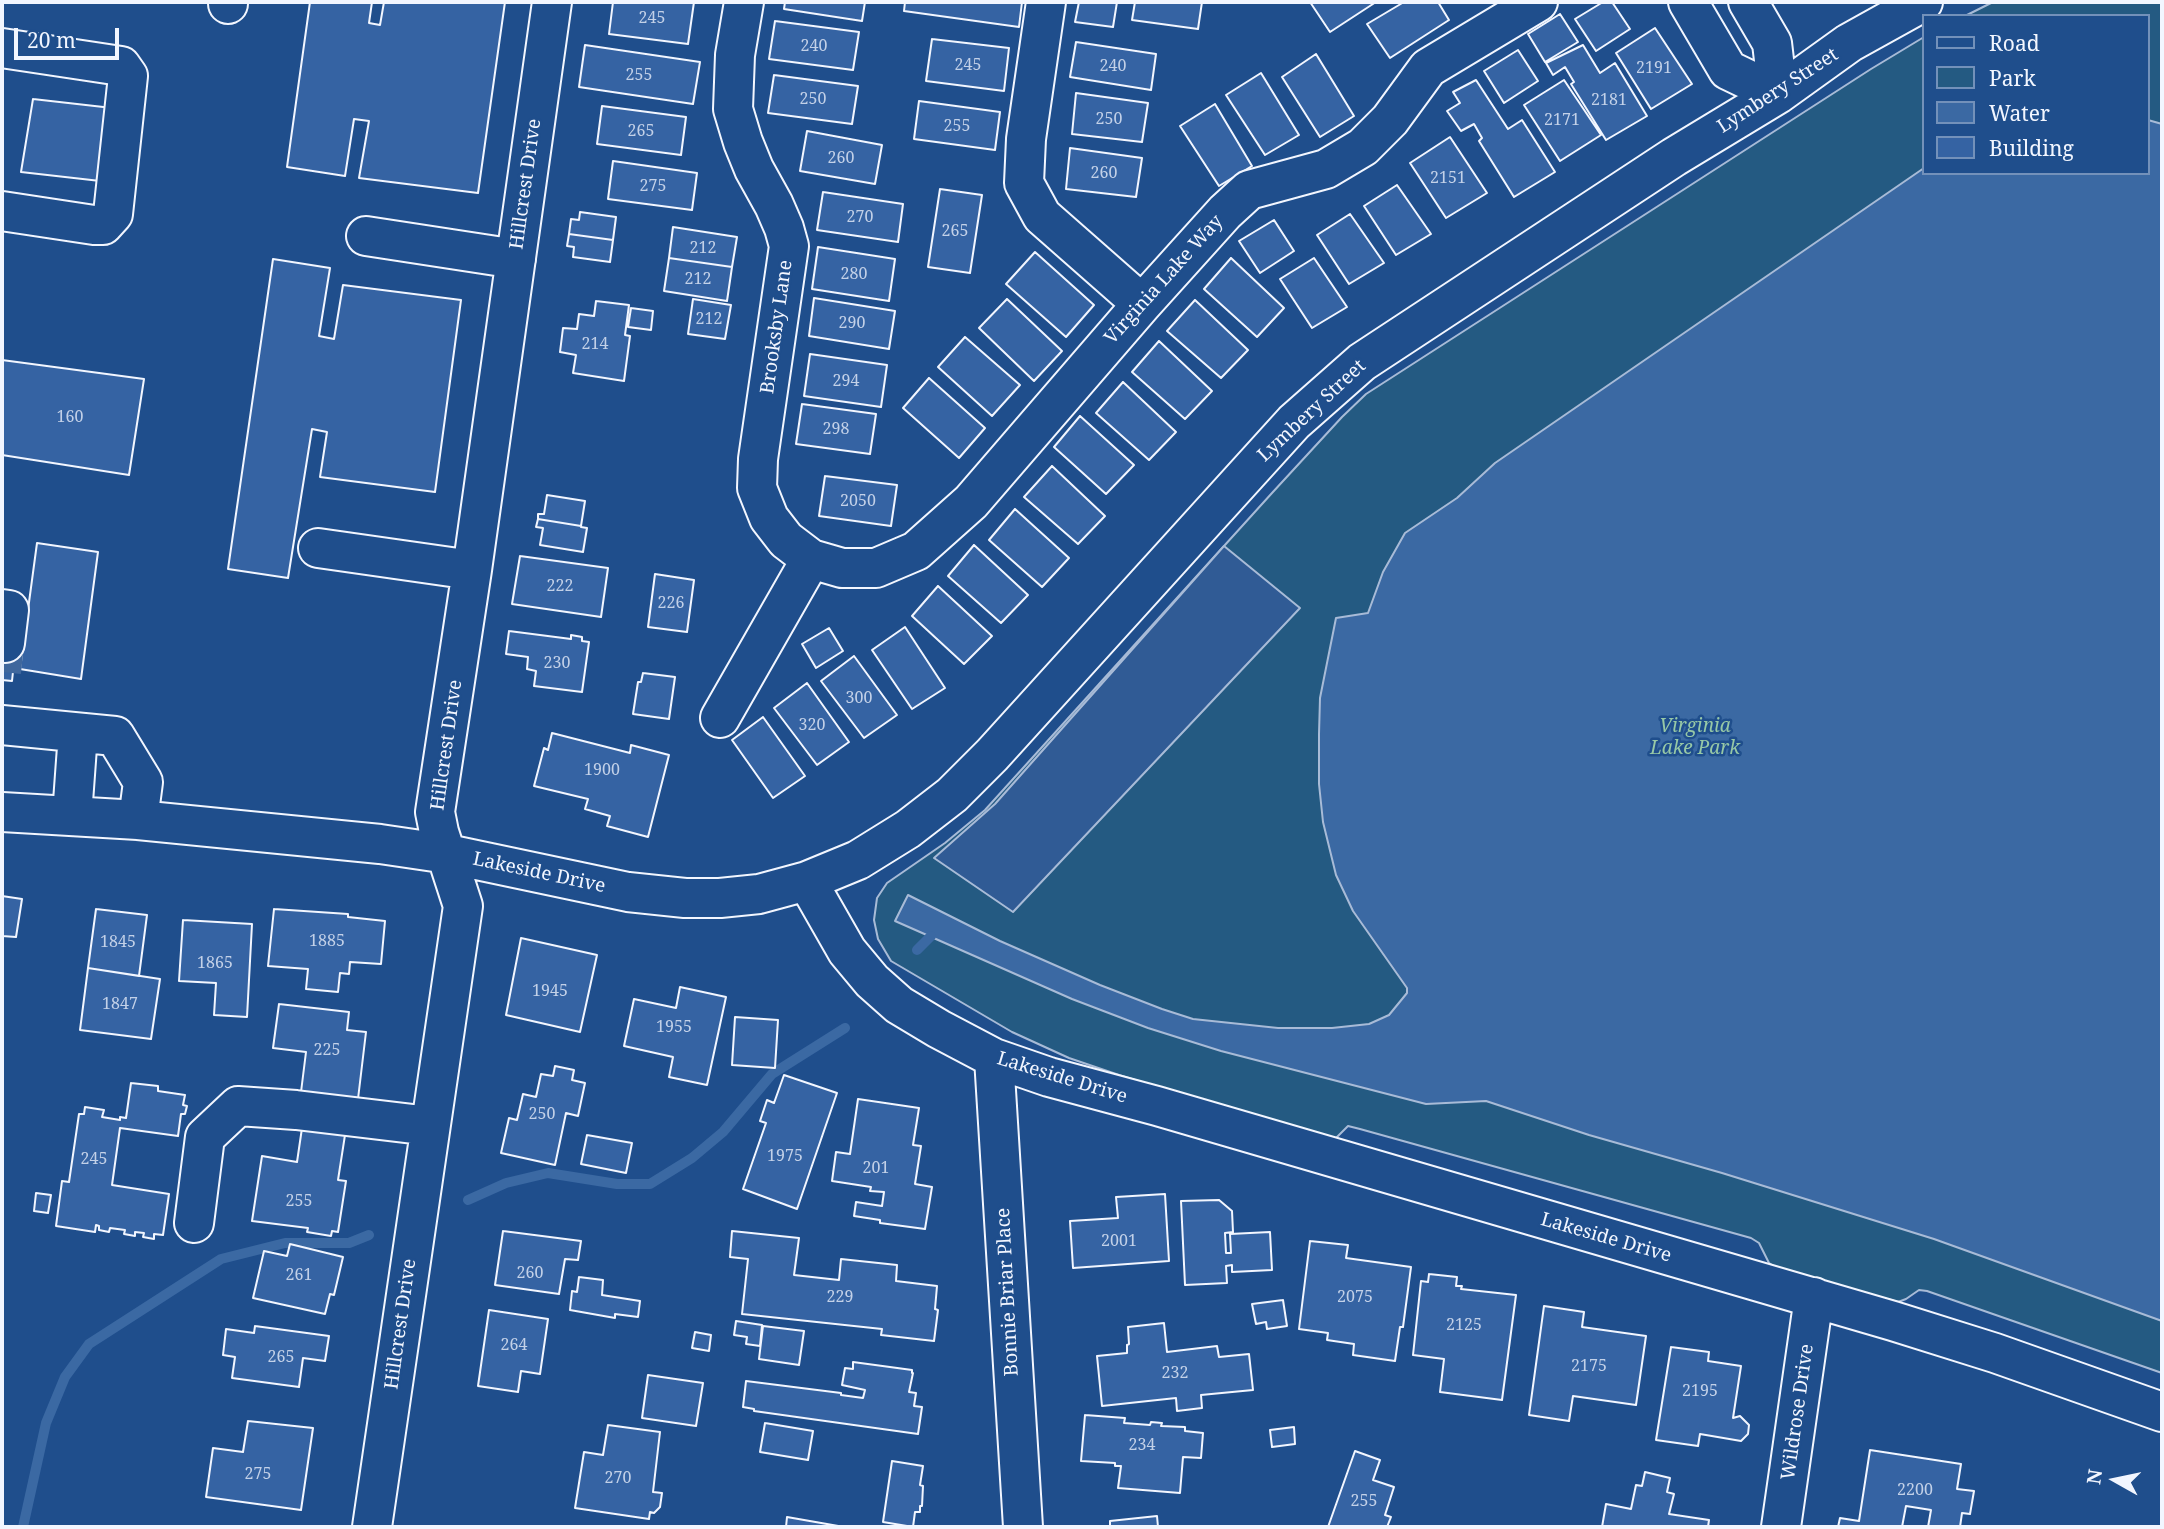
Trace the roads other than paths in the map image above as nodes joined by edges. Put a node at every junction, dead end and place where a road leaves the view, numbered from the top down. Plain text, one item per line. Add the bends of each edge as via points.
1 (552, 2) edge
2 (744, 2) edge
3 (1046, 2) edge
4 (1688, 2) edge
5 (1748, 2) edge
6 (1923, 2) edge
7 (1514, 8) edge
8 (2, 48) edge
9 (1778, 94) junction
10 (2, 211) edge
11 (366, 236) dead end
12 (516, 259) junction
13 (1142, 304) junction
14 (318, 548) dead end
15 (811, 559) junction
16 (472, 570) junction
17 (720, 718) dead end
18 (2, 725) edge
19 (78, 733) junction
20 (2, 813) edge
21 (72, 816) junction
22 (138, 820) junction
23 (447, 854) junction
24 (807, 881) junction
25 (995, 1058) junction
26 (430, 1126) junction
27 (194, 1223) dead end
28 (1814, 1297) junction
29 (2162, 1412) edge
30 (372, 1527) edge
31 (1023, 1527) edge
32 (1781, 1527) edge

1 - 12 street, Hillcrest Drive
2 - 15 street, Brooksby Lane via 735,55 733,109 789,246 757,488 769,518 786,540
3 - 13 street via 1024,183 1042,216
4 - 9 street via 1728,70
5 - 9 street via 1772,43
6 - 9 street, Lymbery Street via 1849,43
7 - 13 street, Virginia Lake Way via 1428,68 1390,120 1363,147 1326,169 1249,190
8 - 10 street via 121,66 128,76 113,214 103,225
9 - 24 street, Lymbery Street via 1362,362 1294,422 952,795 908,830 858,860
11 - 12 street
12 - 16 street, Hillcrest Drive
13 - 15 street, Virginia Lake Way via 971,502 916,551 876,568 842,568
14 - 16 street
15 - 17 street
16 - 23 street, Hillcrest Drive via 435,812
18 - 19 street
19 - 21 street
19 - 22 street via 115,736 143,782
20 - 21 street, Lakeside Drive
21 - 22 street, Lakeside Drive
22 - 23 street, Lakeside Drive
23 - 24 street, Lakeside Drive via 628,892 685,898 760,894
23 - 26 street, Hillcrest Drive via 463,906
24 - 25 street, Lakeside Drive via 847,951 872,981 899,1005
25 - 28 street, Lakeside Drive
25 - 31 street, Bonnie Briar Place
26 - 27 street via 238,1106 205,1137
26 - 30 street, Hillcrest Drive
28 - 29 street, Lakeside Drive via 1995,1353
28 - 32 street, Wildrose Drive

